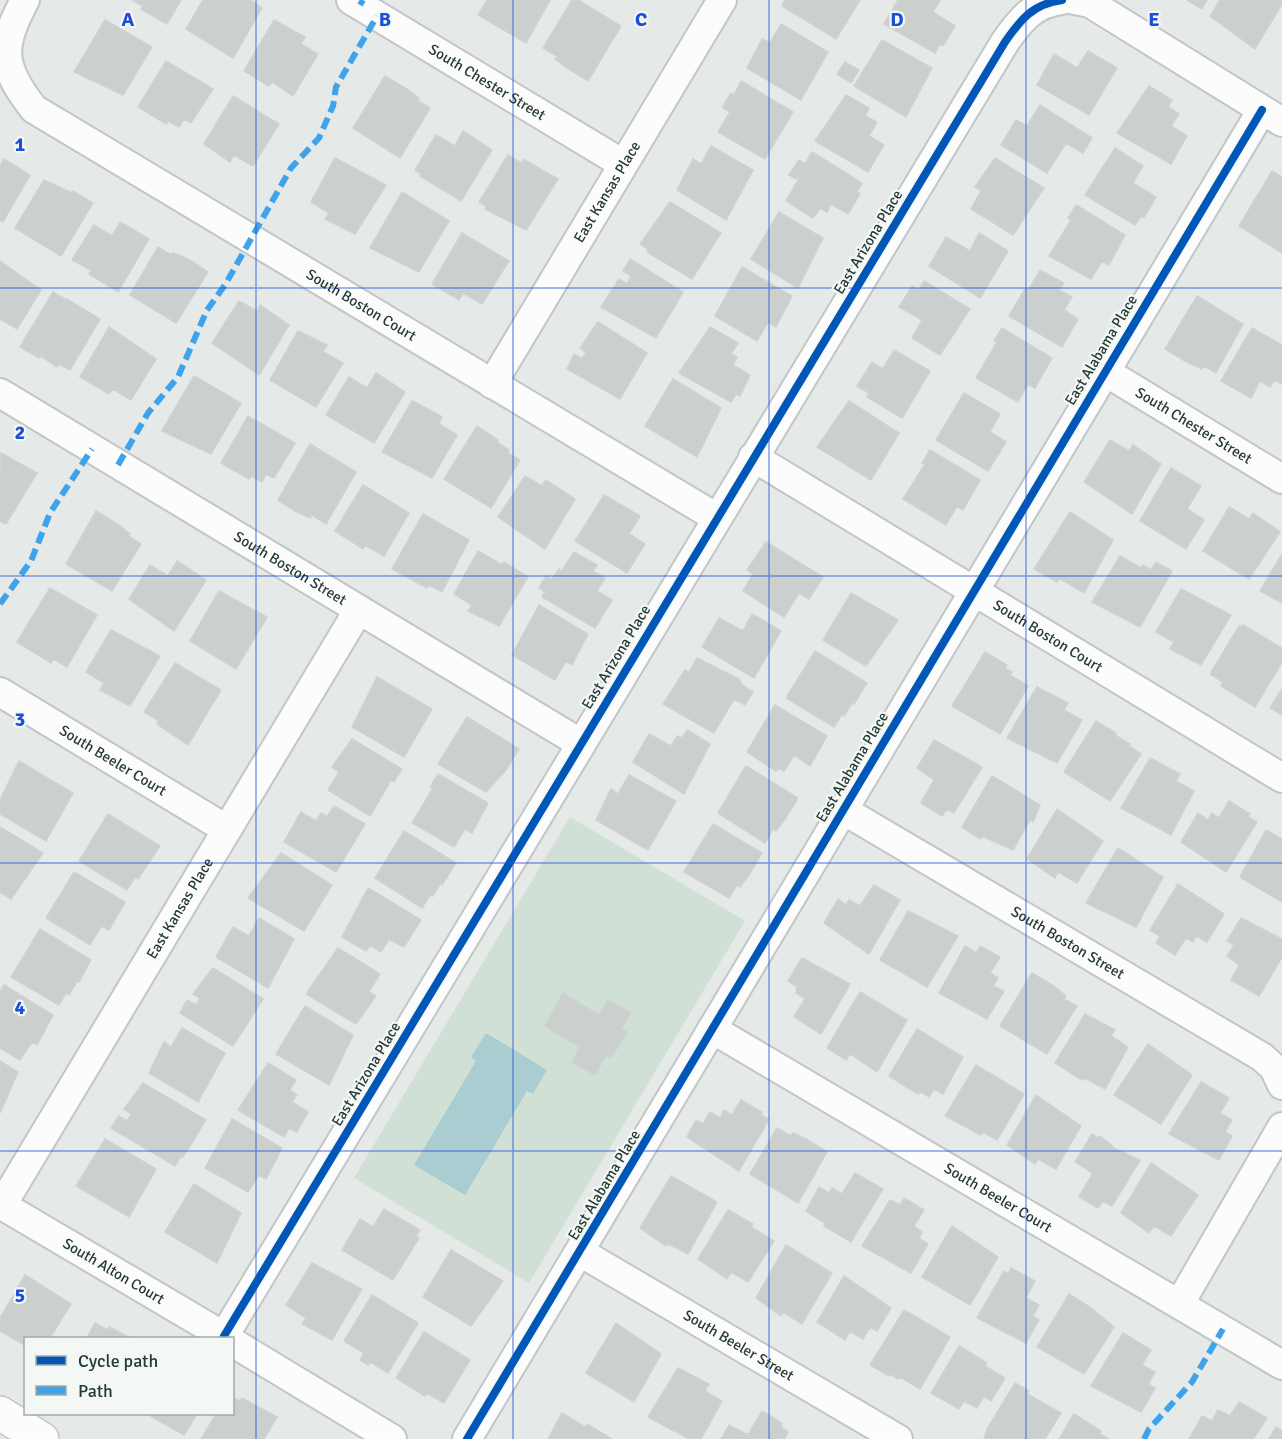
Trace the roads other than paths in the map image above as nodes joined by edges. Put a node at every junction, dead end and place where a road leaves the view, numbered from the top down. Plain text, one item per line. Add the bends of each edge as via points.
1 (25, 0) edge
2 (351, 0) edge
3 (722, 0) edge
4 (1075, 0) edge
5 (1053, 1) edge
6 (1272, 116) edge
7 (623, 164) junction
8 (1104, 371) junction
9 (492, 384) junction
10 (0, 393) edge
11 (753, 457) junction
12 (1282, 479) edge
13 (717, 518) junction
14 (972, 592) junction
15 (358, 611) junction
16 (1, 695) edge
17 (580, 743) junction
18 (1282, 778) edge
19 (843, 810) junction
20 (226, 829) junction
21 (712, 1029) junction
22 (1282, 1085) edge
23 (1282, 1127) edge
24 (1, 1204) edge
25 (580, 1252) junction
26 (1180, 1303) junction
27 (225, 1337) edge
28 (229, 1337) edge
29 (234, 1343) edge
30 (1282, 1365) edge
31 (0, 1413) edge
32 (42, 1439) edge
33 (392, 1439) edge
34 (467, 1439) edge
35 (898, 1439) edge

1 - 9 street, South Boston Court via 7,30 4,46 6,66 34,109
2 - 7 street, South Chester Street
3 - 7 street, East Kansas Place
4 - 6 street via 1090,3
5 - 11 street, East Arizona Place via 1022,17 1005,42
6 - 8 street, East Alabama Place
7 - 9 street, East Kansas Place
8 - 12 street, South Chester Street
8 - 14 street, East Alabama Place
9 - 13 street, South Boston Court
10 - 15 street, South Boston Street
11 - 13 street, East Arizona Place
11 - 14 street, South Boston Court
13 - 17 street, East Arizona Place
14 - 18 street, South Boston Court
14 - 19 street, East Alabama Place
15 - 17 street, South Boston Street
15 - 20 street, East Kansas Place
16 - 20 street, South Beeler Court
17 - 28 street, East Arizona Place
19 - 21 street, East Alabama Place
19 - 22 street, South Boston Street via 1262,1057 1274,1068
20 - 24 street, East Kansas Place
21 - 25 street, East Alabama Place
21 - 26 street, South Beeler Court
23 - 26 street
24 - 27 street, South Alton Court
25 - 34 street, East Alabama Place
25 - 35 street, South Beeler Street
26 - 30 street, South Beeler Court
29 - 33 street, South Alton Court
31 - 32 street

